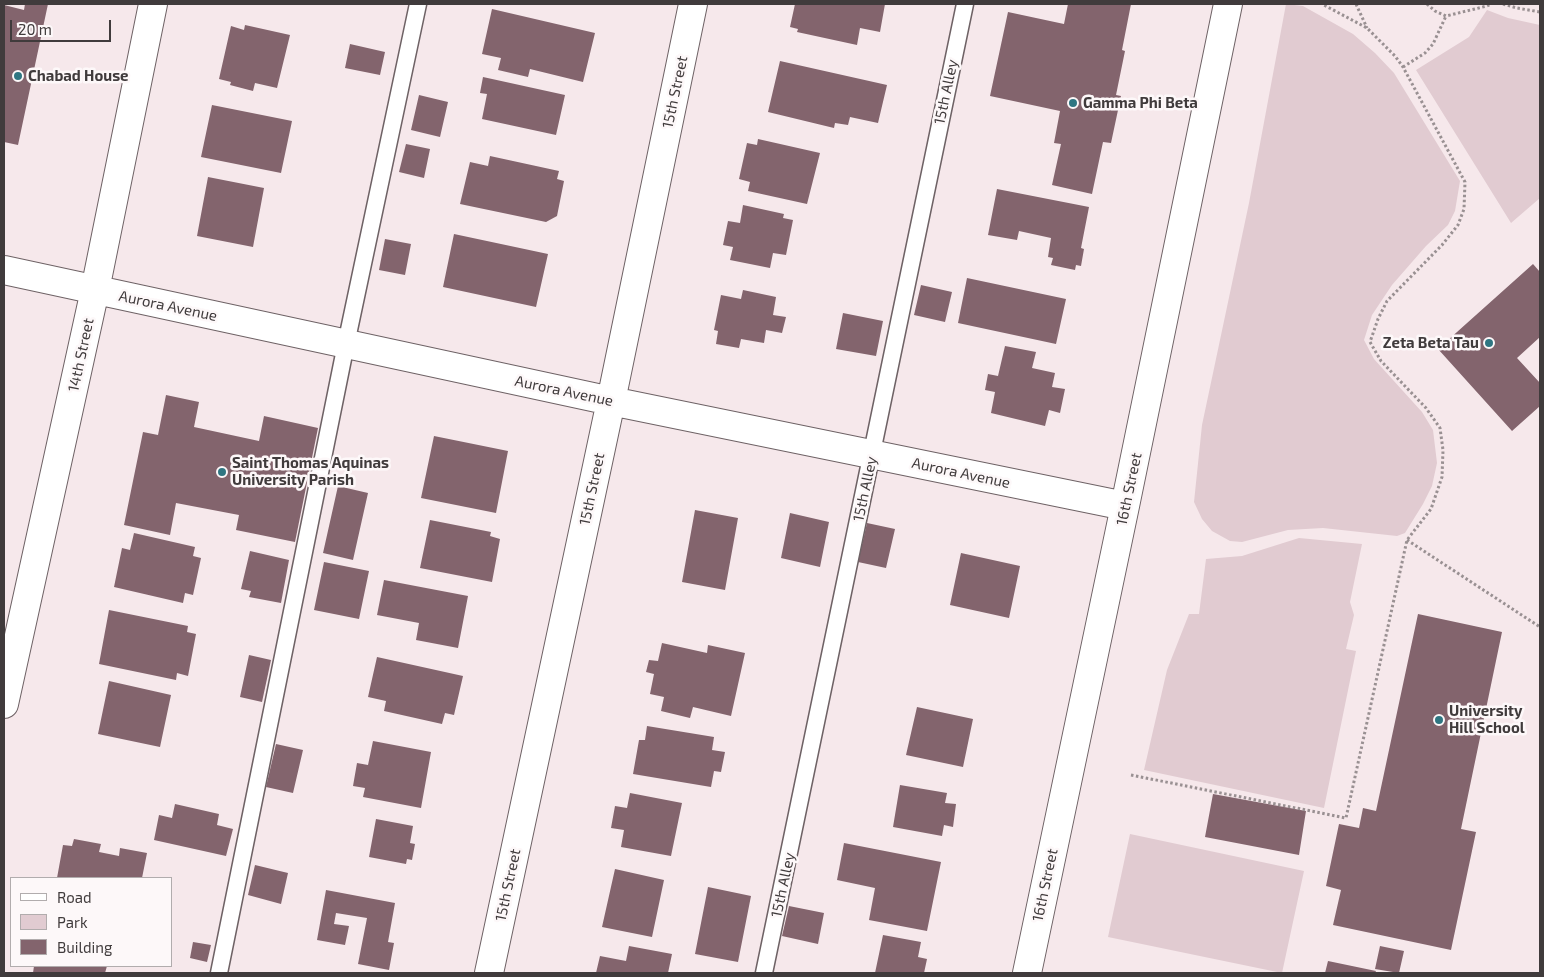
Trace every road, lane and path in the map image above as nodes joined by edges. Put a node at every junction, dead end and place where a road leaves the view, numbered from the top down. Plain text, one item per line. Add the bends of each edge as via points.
1 (153, 4) edge
2 (418, 4) edge
3 (693, 4) edge
4 (965, 4) edge
5 (1228, 4) edge
6 (1322, 4) edge
7 (1356, 4) edge
8 (1427, 4) edge
9 (1490, 4) edge
10 (1503, 4) edge
11 (1540, 12) edge
12 (1446, 16) junction
13 (1367, 28) junction
14 (1403, 67) junction
15 (4, 270) edge
16 (95, 290) junction
17 (346, 344) junction
18 (611, 401) junction
19 (872, 454) junction
20 (1125, 506) junction
21 (1407, 540) junction
22 (1540, 628) edge
23 (4, 704) edge
24 (1131, 775) dead end
25 (219, 973) edge
26 (489, 973) edge
27 (764, 973) edge
28 (1027, 973) edge

1 - 16 street, 14th Street
2 - 17 lane
3 - 18 street, 15th Street
4 - 19 lane, 15th Alley
5 - 20 street, 16th Street
6 - 13 path
7 - 13 path
8 - 12 path
9 - 12 path
10 - 11 path
12 - 14 path via 1433,44
13 - 14 path
14 - 21 path via 1465,182 1466,196 1458,225 1387,301 1370,342 1380,361 1426,408 1440,428 1442,476 1431,509
15 - 16 street, Aurora Avenue
16 - 17 street, Aurora Avenue
16 - 23 street, 14th Street
17 - 18 street, Aurora Avenue
17 - 25 lane
18 - 19 street, Aurora Avenue
18 - 26 street, 15th Street
19 - 20 street, Aurora Avenue
19 - 27 lane, 15th Alley
20 - 28 street, 16th Street
21 - 22 path
21 - 24 path via 1346,818

